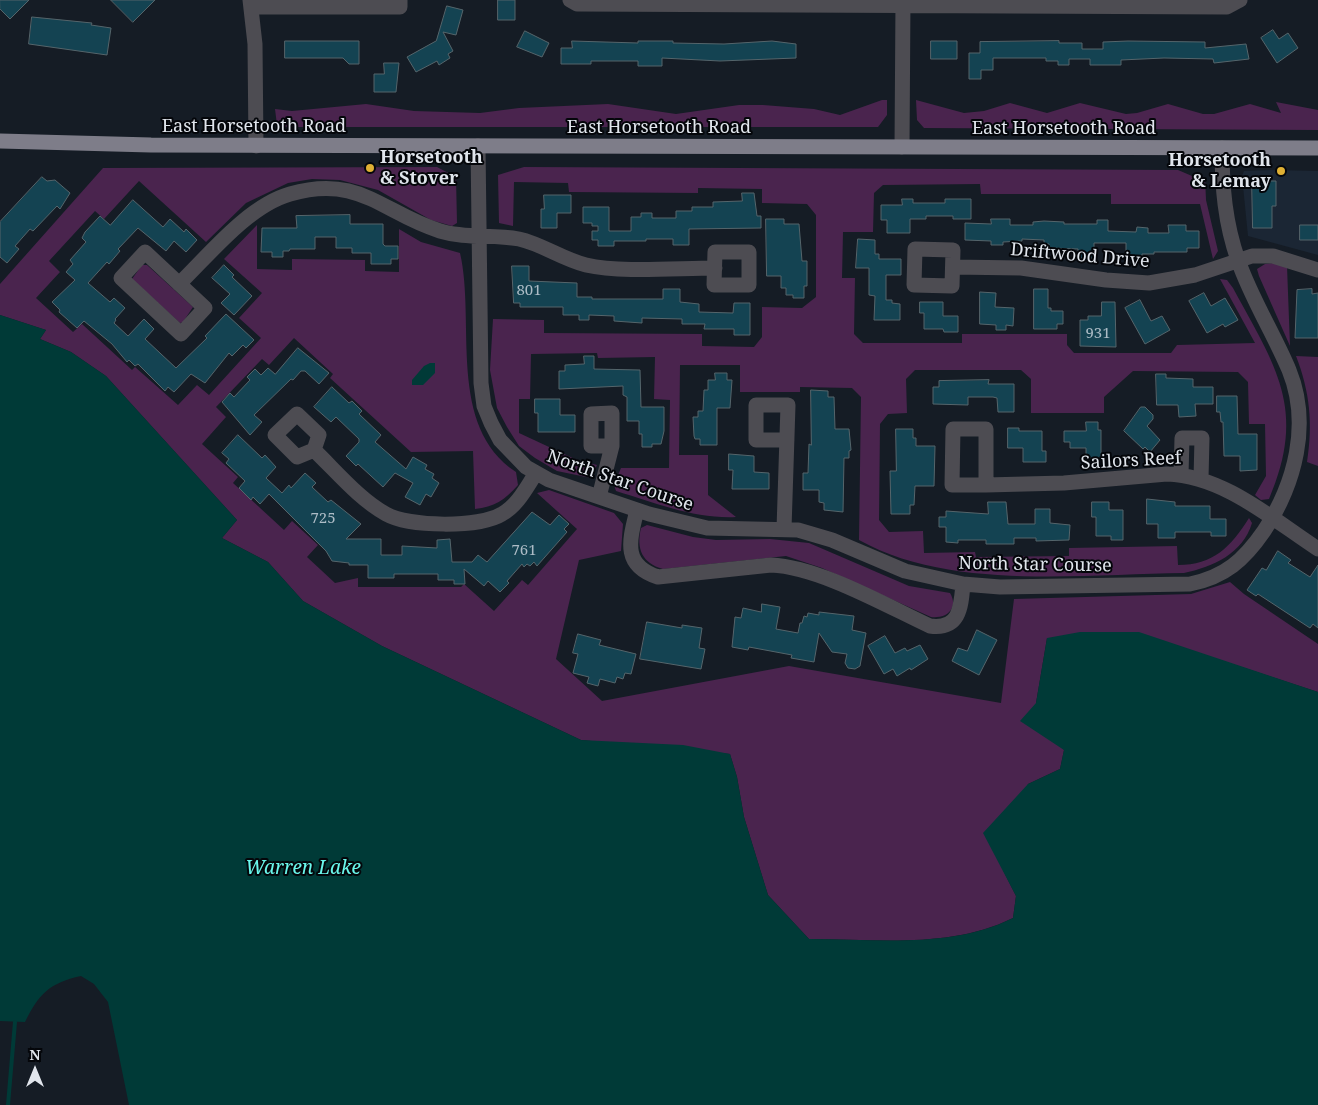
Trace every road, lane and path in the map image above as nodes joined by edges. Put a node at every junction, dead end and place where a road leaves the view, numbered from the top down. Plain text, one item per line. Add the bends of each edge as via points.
1 (400, 0) edge
2 (570, 0) edge
3 (1240, 0) edge
4 (250, 3) edge
5 (732, 3) edge
6 (902, 3) edge
7 (1072, 4) edge
8 (0, 141) edge
9 (256, 146) junction
10 (478, 146) junction
11 (902, 148) junction
12 (1222, 148) junction
13 (1318, 148) edge
14 (480, 238) junction
15 (1238, 260) junction
16 (953, 267) dead end
17 (714, 268) dead end
18 (1318, 270) edge
19 (179, 284) junction
20 (787, 440) dead end
21 (612, 446) dead end
22 (314, 450) dead end
23 (536, 473) junction
24 (1181, 475) junction
25 (1201, 479) junction
26 (986, 485) dead end
27 (599, 497) junction
28 (637, 510) junction
29 (1272, 519) junction
30 (784, 530) junction
31 (1318, 549) edge
32 (963, 584) junction

1 - 4 street via 400,7
2 - 5 street via 577,4
3 - 7 street via 1227,7
4 - 9 street via 255,44
5 - 6 street
6 - 7 street
6 - 11 street
8 - 9 main road, East Horsetooth Road
9 - 10 main road, East Horsetooth Road
10 - 11 main road, East Horsetooth Road
10 - 14 street, North Star Course
11 - 12 main road, East Horsetooth Road
12 - 13 main road, East Horsetooth Road
12 - 15 street, North Star Course via 1224,209
14 - 17 street via 520,240 569,260 605,268
14 - 19 street via 421,225 366,196 346,190 309,190 289,194 263,206
14 - 23 street, North Star Course via 484,406 500,440
15 - 16 street, Driftwood Drive via 1195,275 1149,283 1021,268
15 - 18 street, Driftwood Drive via 1273,256
15 - 29 street, North Star Course via 1289,370 1299,411 1296,458 1290,482
19 - 19 street via 205,308 181,334 121,278 145,252
20 - 30 street
21 - 27 street
22 - 23 street via 376,507 401,520 415,522 491,520 515,504
23 - 27 street, North Star Course
24 - 25 street, Sailors Reef
24 - 25 street via 1182,438 1202,438
24 - 26 street, Sailors Reef
25 - 29 street, Sailors Reef via 1219,486
27 - 28 street, North Star Course
28 - 30 street, North Star Course via 708,528
28 - 32 street via 630,552 642,569 658,577 785,566 816,574 938,627 948,624 959,614
29 - 31 street, Sailors Reef
29 - 32 street, North Star Course via 1244,558 1224,574 1190,584 1000,587
30 - 32 street, North Star Course via 820,535 905,571

